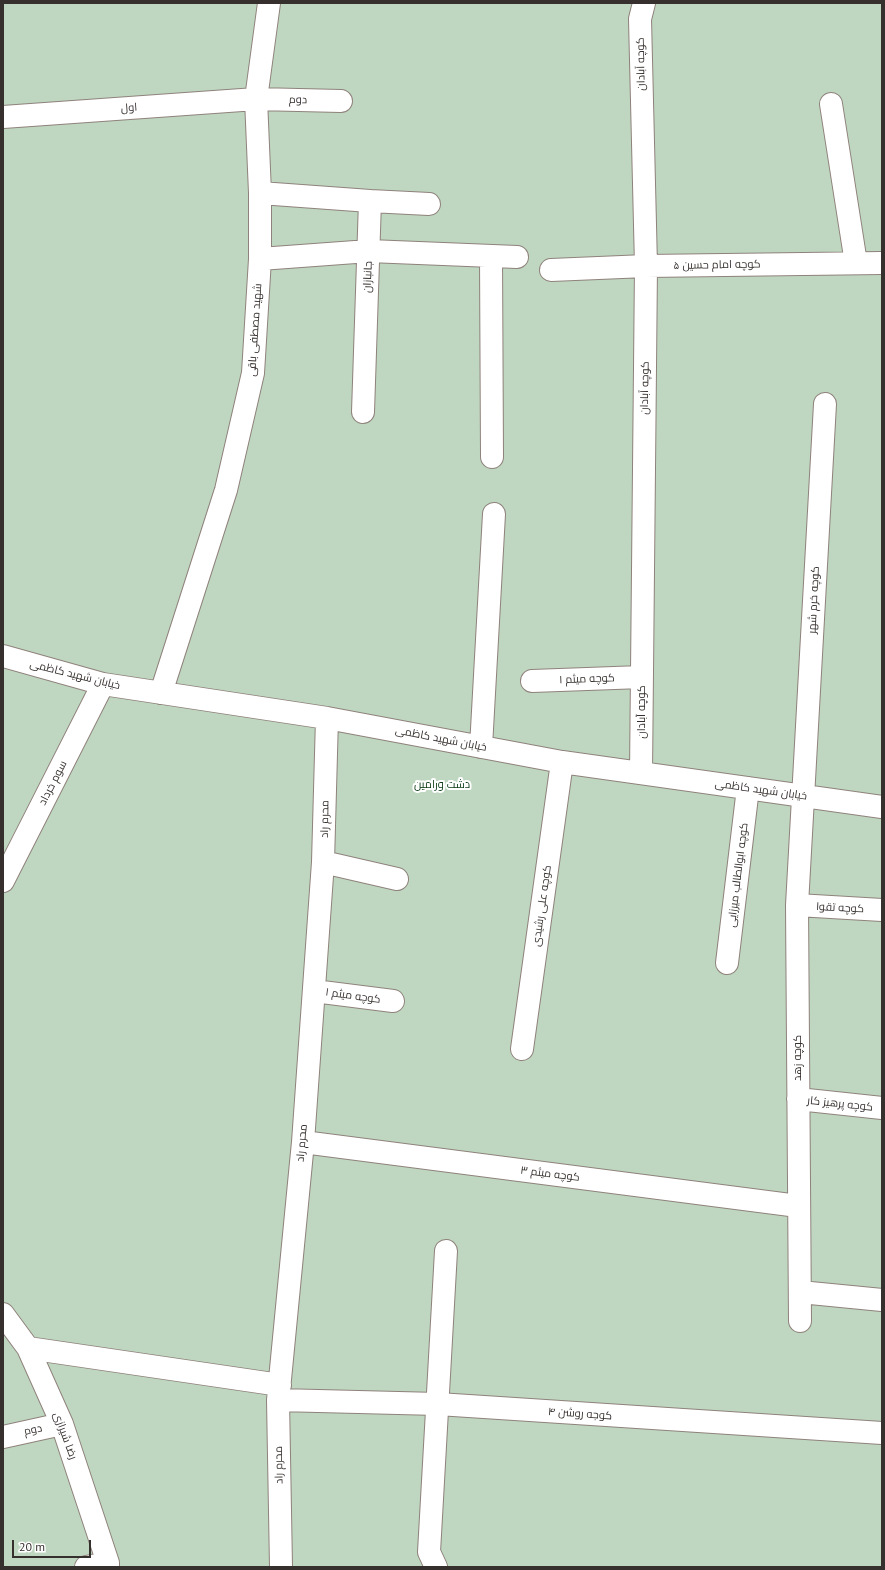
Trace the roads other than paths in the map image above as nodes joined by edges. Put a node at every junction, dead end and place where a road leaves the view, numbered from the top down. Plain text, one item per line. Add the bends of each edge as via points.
1 (269, 3) edge
2 (644, 3) edge
3 (256, 99) junction
4 (341, 101) dead end
5 (831, 104) dead end
6 (3, 117) edge
7 (260, 193) junction
8 (370, 201) junction
9 (429, 204) dead end
10 (369, 251) junction
11 (491, 256) junction
12 (517, 257) dead end
13 (260, 259) junction
14 (856, 263) junction
15 (882, 263) edge
16 (646, 266) junction
17 (551, 270) dead end
18 (825, 404) dead end
19 (363, 412) dead end
20 (492, 457) dead end
21 (494, 514) dead end
22 (3, 656) edge
23 (642, 677) junction
24 (532, 681) dead end
25 (102, 684) junction
26 (161, 693) junction
27 (327, 718) junction
28 (481, 747) junction
29 (562, 762) junction
30 (641, 773) junction
31 (748, 788) junction
32 (804, 796) junction
33 (882, 807) edge
34 (323, 862) junction
35 (397, 878) dead end
36 (3, 881) edge
37 (797, 905) junction
38 (882, 910) edge
39 (727, 963) dead end
40 (314, 991) junction
41 (393, 1001) dead end
42 (522, 1049) dead end
43 (798, 1100) junction
44 (882, 1108) edge
45 (303, 1142) junction
46 (798, 1206) junction
47 (446, 1251) dead end
48 (800, 1292) junction
49 (882, 1300) edge
50 (3, 1314) edge
51 (800, 1321) dead end
52 (28, 1348) junction
53 (279, 1393) junction
54 (438, 1404) junction
55 (62, 1424) junction
56 (882, 1433) edge
57 (3, 1437) edge
58 (108, 1565) edge
59 (86, 1567) edge
60 (281, 1567) edge
61 (436, 1567) edge

1 - 3 street, شهید مصطفی باقی
2 - 16 street, کوچه آبادان via 640,19
3 - 4 street, دوم
3 - 6 street, اول
3 - 7 street, شهید مصطفی باقی
5 - 14 street
7 - 8 street
7 - 13 street, شهید مصطفی باقی
8 - 9 street
8 - 10 street, جانبازان
10 - 11 street
10 - 13 street
10 - 19 street, جانبازان
11 - 12 street
11 - 20 street
13 - 26 street, شهید مصطفی باقی via 252,380 226,490
14 - 15 street, کوچه امام حسین ۵
14 - 16 street, کوچه امام حسین ۵
16 - 17 street, کوچه امام حسین ۵
16 - 23 street, کوچه آبادان
18 - 32 street, کوچه خرم شهر
21 - 28 street
22 - 25 street, خیابان شهید کاظمی
23 - 24 street, کوچه میثم ۱
23 - 30 street, کوچه آبادان
25 - 26 street, خیابان شهید کاظمی
25 - 36 street, سوم خرداد
26 - 27 street, خیابان شهید کاظمی
27 - 28 street, خیابان شهید کاظمی
27 - 34 street, محرم راد
28 - 29 street, خیابان شهید کاظمی
29 - 30 street, خیابان شهید کاظمی
29 - 42 street, کوچه علی رشیدی
30 - 31 street, خیابان شهید کاظمی
31 - 32 street, خیابان شهید کاظمی
31 - 39 street, کوچه ابوالطالب میرزایی
32 - 33 street, خیابان شهید کاظمی
32 - 37 street, کوچه زهد
34 - 35 street
34 - 40 street, محرم راد
37 - 38 street, کوچه تقوا
37 - 43 street, کوچه زهد
40 - 41 street, کوچه میثم ۱
40 - 45 street, محرم راد
43 - 44 street, کوچه پرهیز کار
43 - 46 street, کوچه زهد
45 - 46 street, کوچه میثم ۳
45 - 53 street, محرم راد
46 - 48 street, کوچه زهد
47 - 54 street
48 - 49 street
48 - 51 street, کوچه زهد
50 - 52 street, رضا شیرازی
52 - 53 street, کوجه روشن ۴
52 - 55 street, رضا شیرازی
53 - 54 street, کوجه روشن ۴
53 - 60 street, محرم راد
54 - 56 street, کوجه روشن ۴
54 - 61 street via 429,1552
55 - 57 street, دوم
55 - 58 street, رضا شیرازی
58 - 59 street

